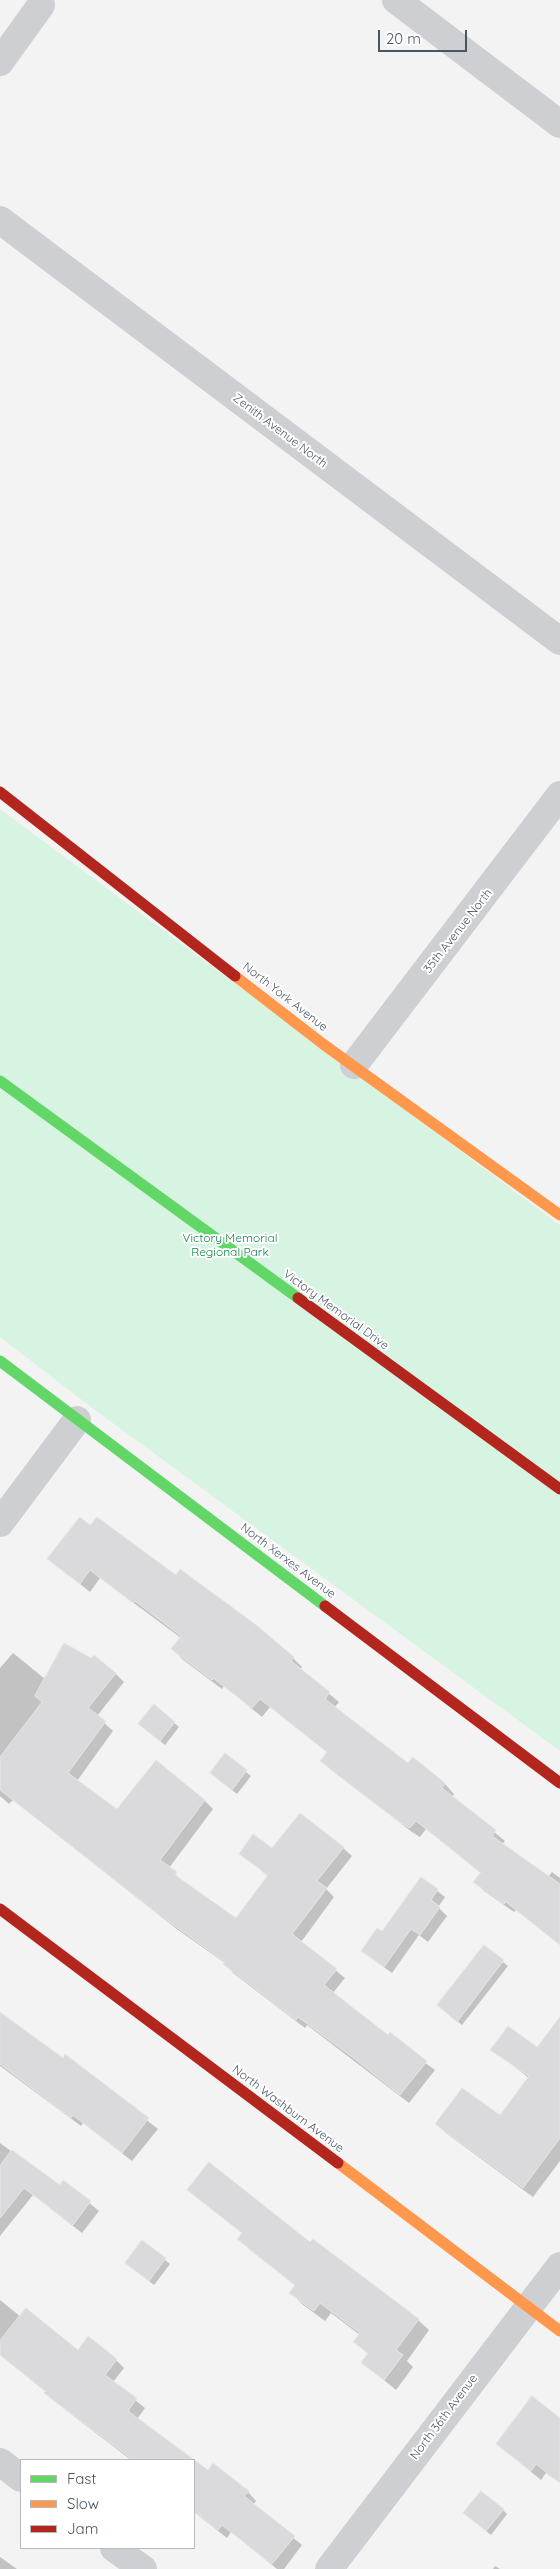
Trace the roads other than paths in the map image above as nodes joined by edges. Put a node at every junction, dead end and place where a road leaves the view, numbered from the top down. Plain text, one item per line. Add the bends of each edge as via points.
1 (396, 0) edge
2 (41, 5) dead end
3 (0, 62) edge
4 (560, 124) edge
5 (0, 220) edge
6 (560, 642) edge
7 (0, 792) edge
8 (560, 796) edge
9 (354, 1065) junction
10 (0, 1081) edge
11 (560, 1215) edge
12 (0, 1362) edge
13 (77, 1420) junction
14 (560, 1489) edge
15 (0, 1523) edge
16 (560, 1783) edge
17 (0, 1909) edge
18 (560, 2266) edge
19 (528, 2307) junction
20 (560, 2331) edge
21 (0, 2462) edge
22 (20, 2477) edge
23 (115, 2549) edge
24 (143, 2569) edge
25 (329, 2569) edge

1 - 4 street
2 - 3 street
5 - 6 street, Zenith Avenue North
7 - 9 street, North York Avenue
8 - 9 street, 35th Avenue North
9 - 11 street, North York Avenue
10 - 14 street, Victory Memorial Drive
12 - 13 street, North Xerxes Avenue
13 - 15 street
13 - 16 street, North Xerxes Avenue
17 - 19 street, North Washburn Avenue
18 - 19 street, North 36th Avenue
19 - 20 street, North Washburn Avenue
19 - 25 street, North 36th Avenue
21 - 22 street
23 - 24 street

